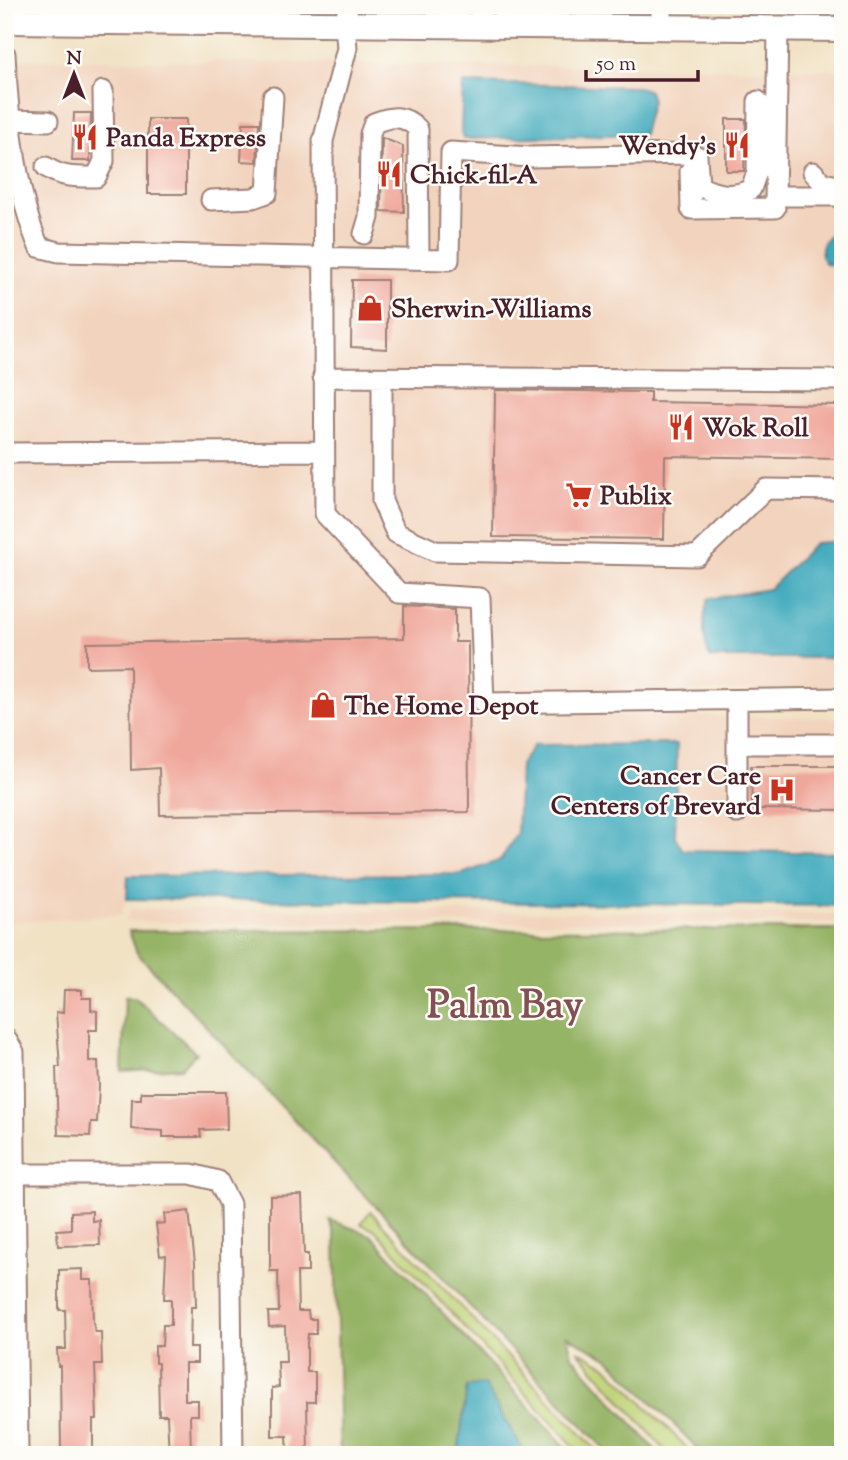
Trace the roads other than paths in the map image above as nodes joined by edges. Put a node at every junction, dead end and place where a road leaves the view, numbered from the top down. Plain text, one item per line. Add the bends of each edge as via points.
1 (151, 14) edge
2 (347, 15) edge
3 (450, 15) edge
4 (481, 15) edge
5 (534, 15) edge
6 (661, 16) edge
7 (5, 21) edge
8 (778, 29) junction
9 (843, 29) edge
10 (5, 54) edge
11 (103, 91) dead end
12 (273, 97) dead end
13 (758, 101) dead end
14 (10, 120) junction
15 (48, 121) dead end
16 (689, 154) junction
17 (46, 167) dead end
18 (813, 172) dead end
19 (843, 187) edge
20 (843, 196) edge
21 (211, 200) dead end
22 (775, 201) junction
23 (364, 233) dead end
24 (323, 255) junction
25 (419, 258) junction
26 (323, 377) junction
27 (382, 378) junction
28 (843, 380) edge
29 (324, 451) junction
30 (5, 453) edge
31 (843, 490) edge
32 (843, 698) edge
33 (737, 700) junction
34 (737, 744) junction
35 (843, 744) edge
36 (737, 813) dead end
37 (5, 1037) edge
38 (11, 1174) edge
39 (18, 1455) edge
40 (233, 1455) edge

1 - 2 main road
1 - 7 main road
2 - 3 main road
2 - 24 street via 347,48 323,141
3 - 4 main road
4 - 5 main road
5 - 6 main road
6 - 8 main road
8 - 9 main road
8 - 22 street
10 - 14 street
11 - 17 street via 104,161 96,177 56,174
12 - 21 street via 267,193
13 - 16 street via 757,172 751,189 739,195 714,194 699,186 697,156
14 - 15 street
14 - 24 street via 31,228 39,247 60,252
16 - 22 street via 691,209
16 - 25 street via 530,157 451,152 449,260
18 - 19 street via 823,183
20 - 22 street
23 - 25 street via 369,217 370,134 374,123 387,118 416,141
24 - 25 street
24 - 26 street
26 - 27 street
26 - 29 street
27 - 28 street
27 - 31 street via 382,501 396,534 435,551 697,556 766,489
29 - 30 street
29 - 33 street via 325,514 399,593 480,598 484,703
32 - 33 street
33 - 34 street
34 - 35 street
34 - 36 street
37 - 38 street via 14,1052
38 - 39 street
38 - 40 street via 191,1174 218,1181 230,1204

